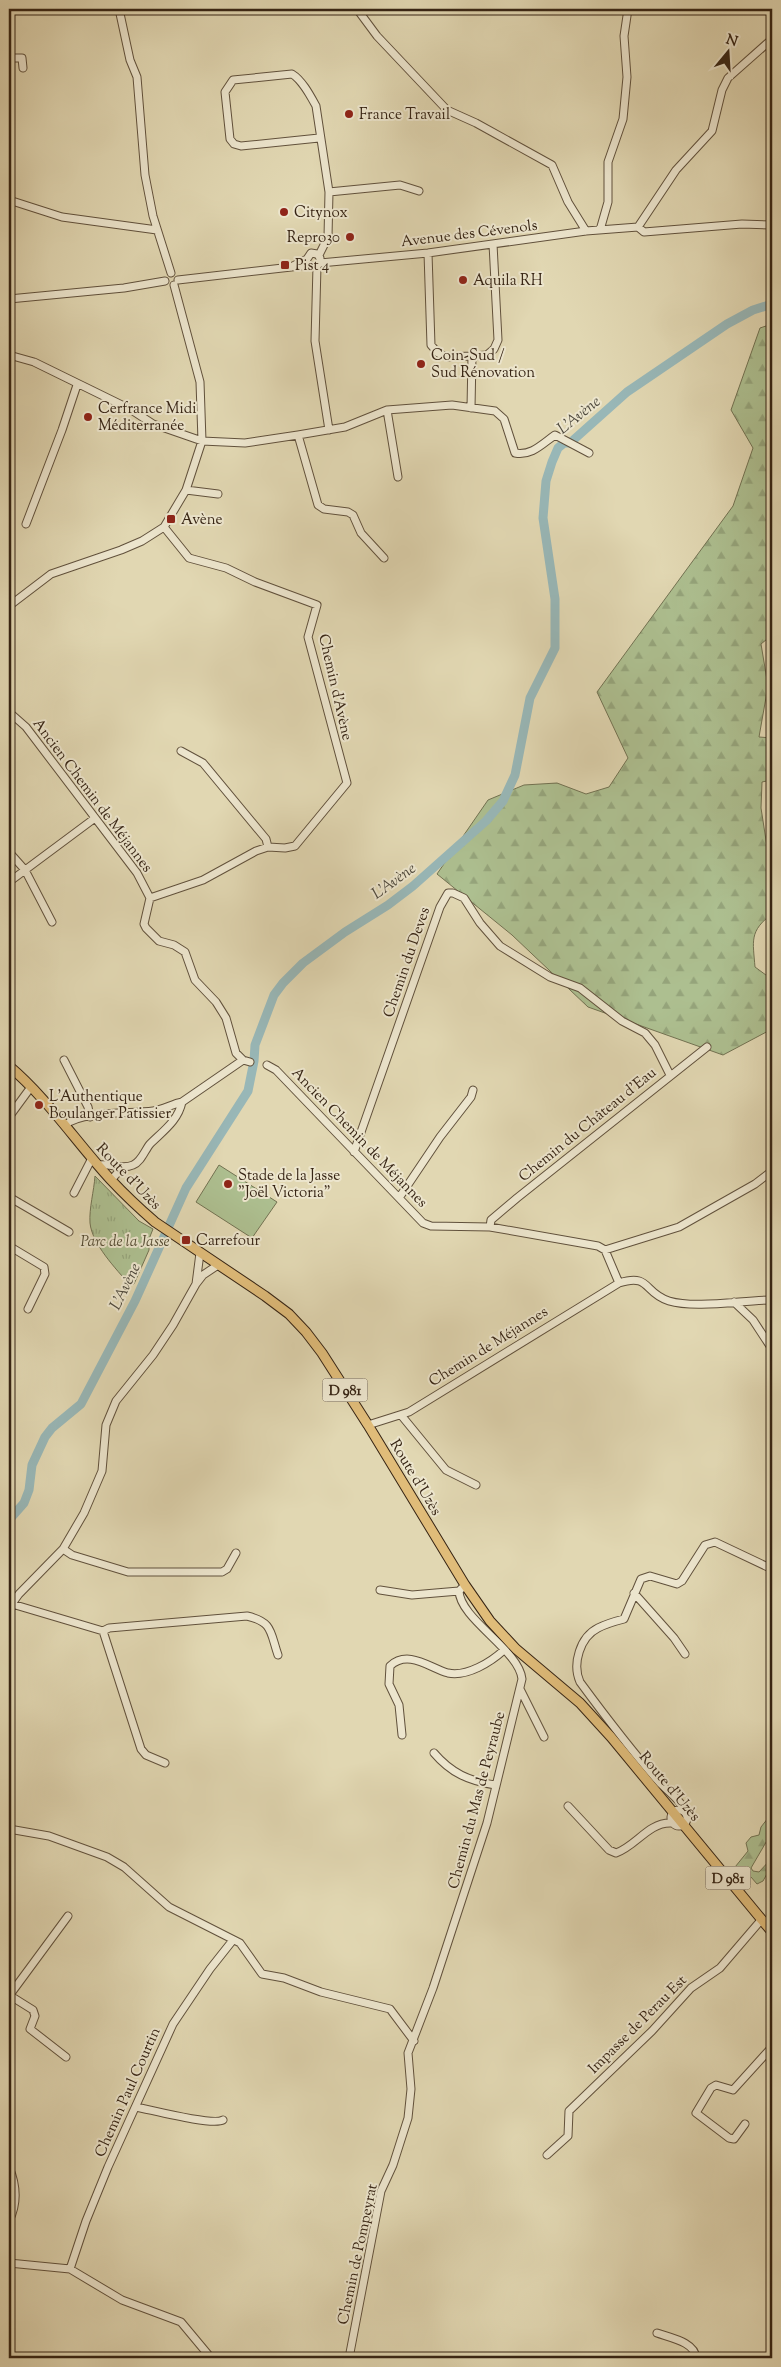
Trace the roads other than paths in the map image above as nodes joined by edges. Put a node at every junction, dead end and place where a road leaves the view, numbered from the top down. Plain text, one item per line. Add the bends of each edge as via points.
1 (119, 9) edge
2 (357, 9) edge
3 (628, 9) edge
4 (772, 39) edge
5 (9, 58) edge
6 (23, 68) dead end
7 (319, 138) junction
8 (418, 191) dead end
9 (329, 192) junction
10 (9, 200) edge
11 (772, 225) edge
12 (638, 227) junction
13 (156, 230) junction
14 (600, 230) junction
15 (586, 231) junction
16 (493, 244) junction
17 (428, 253) junction
18 (318, 259) junction
19 (308, 262) junction
20 (171, 273) junction
21 (165, 281) junction
22 (176, 282) junction
23 (9, 299) edge
24 (9, 356) edge
25 (472, 356) junction
26 (77, 385) junction
27 (471, 408) junction
28 (387, 410) junction
29 (329, 430) junction
30 (298, 435) junction
31 (202, 441) junction
32 (588, 453) dead end
33 (398, 478) dead end
34 (186, 490) junction
35 (218, 494) dead end
36 (26, 524) dead end
37 (164, 527) junction
38 (384, 558) dead end
39 (9, 606) edge
40 (9, 712) edge
41 (180, 750) dead end
42 (95, 818) junction
43 (268, 847) junction
44 (9, 852) edge
45 (24, 870) junction
46 (9, 882) edge
47 (150, 898) junction
48 (52, 922) dead end
49 (707, 1047) dead end
50 (64, 1060) dead end
51 (267, 1065) dead end
52 (9, 1066) edge
53 (670, 1075) junction
54 (31, 1087) junction
55 (473, 1090) dead end
56 (182, 1102) junction
57 (9, 1117) edge
58 (90, 1117) junction
59 (65, 1125) junction
60 (354, 1152) junction
61 (96, 1162) junction
62 (123, 1167) junction
63 (772, 1171) edge
64 (111, 1180) junction
65 (74, 1193) dead end
66 (9, 1197) edge
67 (399, 1198) junction
68 (490, 1227) junction
69 (68, 1232) dead end
70 (9, 1246) edge
71 (605, 1250) junction
72 (200, 1253) junction
73 (218, 1265) junction
74 (619, 1283) junction
75 (196, 1284) junction
76 (772, 1300) edge
77 (734, 1302) junction
78 (28, 1309) dead end
79 (772, 1349) edge
80 (401, 1415) junction
81 (368, 1425) junction
82 (476, 1485) dead end
83 (63, 1549) junction
84 (236, 1552) dead end
85 (772, 1569) edge
86 (462, 1588) junction
87 (380, 1590) dead end
88 (634, 1593) junction
89 (10, 1606) edge
90 (103, 1631) junction
91 (504, 1650) junction
92 (685, 1654) dead end
93 (278, 1655) dead end
94 (520, 1689) junction
95 (402, 1735) dead end
96 (544, 1737) dead end
97 (434, 1753) dead end
98 (165, 1762) dead end
99 (495, 1785) junction
100 (568, 1806) dead end
101 (684, 1810) junction
102 (674, 1812) junction
103 (670, 1823) junction
104 (684, 1824) junction
105 (9, 1829) edge
106 (68, 1916) dead end
107 (762, 1919) junction
108 (772, 1932) edge
109 (233, 1940) junction
110 (9, 1996) edge
111 (414, 2041) junction
112 (772, 2048) edge
113 (66, 2057) dead end
114 (136, 2107) junction
115 (223, 2120) dead end
116 (745, 2124) dead end
117 (548, 2155) dead end
118 (9, 2168) edge
119 (9, 2221) edge
120 (9, 2263) edge
121 (70, 2269) junction
122 (657, 2334) dead end
123 (212, 2358) edge
124 (349, 2358) edge
125 (696, 2358) edge

1 - 13 street via 137,77 145,175
2 - 15 street via 377,36 448,110 552,164 568,202
3 - 14 street via 624,36 626,77 622,119 608,162 608,202
4 - 12 street via 728,78 712,130 676,170
5 - 6 street via 22,58
7 - 7 street via 316,106 292,74 233,80 228,85 225,92 230,139 234,144
7 - 9 street
8 - 9 street via 400,185
9 - 18 street via 328,237
10 - 13 street via 55,215
11 - 12 street, Avenue des Cévenols via 742,224 644,232
12 - 14 street, Avenue des Cévenols
13 - 20 street
14 - 15 street, Avenue des Cévenols
15 - 16 street, Avenue des Cévenols
16 - 17 street, Avenue des Cévenols
16 - 25 street via 498,340 487,355
17 - 18 street, Avenue des Cévenols via 341,262
17 - 25 street via 431,345 447,357
18 - 19 street, Avenue des Cévenols
18 - 19 street via 311,254
18 - 29 street via 315,341
19 - 22 street via 292,267
20 - 21 street
20 - 22 street via 176,276
21 - 22 street via 168,284
21 - 23 street
22 - 31 street via 200,382
24 - 26 street via 34,362
25 - 27 street
26 - 31 street via 130,409 153,424
26 - 36 street
27 - 28 street via 452,405
27 - 32 street via 495,411 504,419 515,453 536,450 555,435
28 - 29 street
28 - 33 street
29 - 30 street
30 - 31 street via 244,443
30 - 38 street via 318,505 353,515 360,533
31 - 34 street
34 - 35 street
34 - 37 street
37 - 39 street via 121,550 51,574
37 - 43 street, Chemin d'Avène via 189,558 226,568 254,582 317,604 308,636 347,782 295,846
40 - 42 street, Ancien Chemin de Méjannes via 26,727
41 - 43 street via 204,763 260,832
42 - 45 street
42 - 47 street, Ancien Chemin de Méjannes via 138,873
43 - 47 street, Chemin d'Avène via 203,880
44 - 45 street
45 - 46 street
45 - 48 street
47 - 56 street via 144,924 146,928 159,941 185,952 195,980 216,1002 226,1018 236,1053 246,1061
49 - 53 street, Chemin du Château d'Eau
50 - 58 street
51 - 60 street, Ancien Chemin de Méjannes via 276,1070
52 - 54 main road, Route d'Uzès / D 981
53 - 60 street, Chemin du Deves via 645,1033 622,1021 580,988 550,977 500,946 480,924 464,898 448,893 440,907
53 - 68 street, Chemin du Château d'Eau via 517,1198 491,1220
54 - 57 street
54 - 59 main road, Route d'Uzès / D 981
55 - 67 street
56 - 58 street via 155,1111
56 - 62 street via 181,1109 164,1133 150,1144 136,1163
58 - 59 street
59 - 61 main road, Route d'Uzès / D 981
60 - 67 street, Ancien Chemin de Méjannes
61 - 62 street
61 - 64 main road, Route d'Uzès / D 981
61 - 65 street
62 - 64 street
63 - 71 street via 679,1227
64 - 72 main road, Route d'Uzès / D 981 via 155,1222
66 - 69 street
67 - 68 street, Ancien Chemin de Méjannes via 427,1225
68 - 71 street, Ancien Chemin de Méjannes via 598,1246
70 - 78 street via 44,1267 45,1274
71 - 74 street
72 - 73 main road, Route d'Uzès / D 981
72 - 75 street
73 - 75 street
73 - 81 main road, Route d'Uzès / D 981 via 280,1307 306,1332
74 - 77 street via 641,1280 670,1301
74 - 80 street, Chemin de Méjannes
75 - 83 street via 158,1348 110,1412 98,1484
76 - 77 street
77 - 79 street via 753,1320
80 - 81 street, Chemin de Méjannes
80 - 82 street via 446,1470
81 - 86 main road, Route d'Uzès / D 981
83 - 84 street via 119,1571 136,1573 222,1572
83 - 89 street
85 - 88 street via 709,1542 682,1581 676,1584 650,1576 641,1579
86 - 87 street via 412,1595
86 - 91 street, Chemin du Mas de Peyraube via 460,1598 465,1606
86 - 102 main road, Route d'Uzès / D 981 via 502,1635 580,1703
88 - 92 street
88 - 101 street via 624,1619 598,1628 587,1636 578,1656 576,1671 580,1682 637,1756
89 - 90 street
90 - 93 street via 247,1616 263,1620
90 - 98 street via 142,1749 146,1755
91 - 94 street, Chemin du Mas de Peyraube via 522,1672
91 - 95 street via 492,1661 460,1672 448,1673 427,1663 410,1660 393,1663 389,1684 399,1705
94 - 96 street
94 - 99 street, Chemin du Mas de Peyraube
97 - 99 street via 446,1767 459,1775
99 - 111 street, Chemin du Mas de Peyraube via 488,1823 464,1900
100 - 103 street via 609,1850 616,1853 655,1826
101 - 102 street
101 - 104 street via 688,1816
102 - 103 street
102 - 104 main road, Route d'Uzès / D 981
103 - 104 street
104 - 107 main road, Route d'Uzès / D 981
105 - 109 street via 49,1836 107,1857 124,1867 169,1907
106 - 110 street
107 - 108 main road, Route d'Uzès / D 981
107 - 117 street, Impasse de Perau Est via 720,1968 691,1988 570,2111 568,2136
109 - 111 street via 240,1943 262,1974 390,2009
109 - 114 street, Chemin Paul Courtin via 173,2024
110 - 113 street via 33,2010 35,2016 30,2029
111 - 124 street, Chemin de Pompeyrat via 408,2054 411,2089 408,2118 381,2191
112 - 116 street via 732,2090 716,2085 711,2088 696,2113 734,2140
114 - 115 street via 204,2121 219,2123
114 - 121 street, Chemin Paul Courtin via 86,2221
118 - 119 street via 16,2193
120 - 121 street
121 - 123 street via 122,2300 181,2322
122 - 125 street via 691,2347 696,2351

